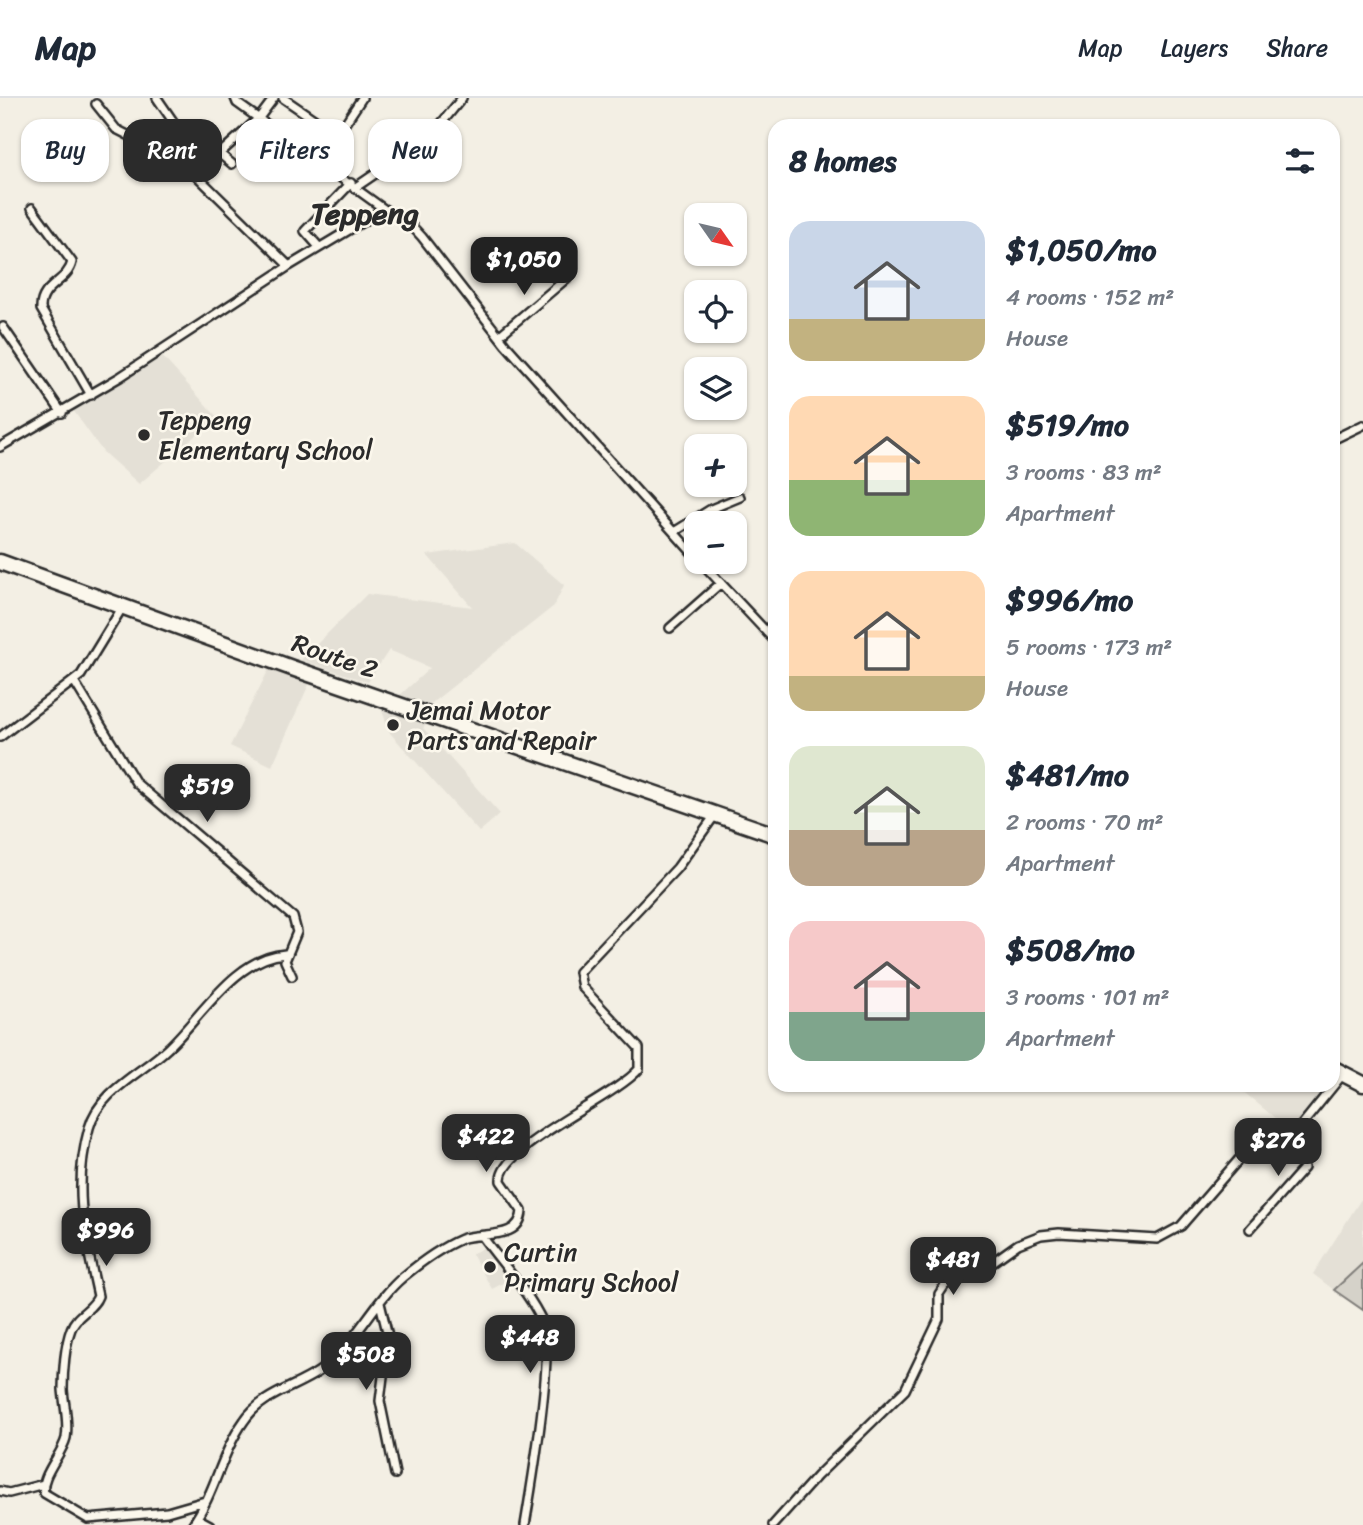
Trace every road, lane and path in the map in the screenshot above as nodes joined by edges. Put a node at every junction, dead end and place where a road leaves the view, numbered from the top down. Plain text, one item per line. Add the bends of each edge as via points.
1 (156, 98) edge
2 (235, 98) edge
3 (274, 98) edge
4 (283, 98) edge
5 (362, 98) edge
6 (462, 98) edge
7 (96, 104) dead end
8 (259, 118) junction
9 (171, 119) edge
10 (314, 119) edge
11 (348, 119) edge
12 (123, 133) edge
13 (222, 152) edge
14 (222, 156) edge
15 (232, 164) dead end
16 (203, 182) edge
17 (350, 182) edge
18 (354, 185) junction
19 (32, 208) dead end
20 (384, 209) junction
21 (319, 247) junction
22 (289, 266) junction
23 (567, 278) dead end
24 (3, 327) dead end
25 (499, 336) junction
26 (91, 395) junction
27 (62, 412) junction
28 (1363, 425) edge
29 (1340, 436) edge
30 (0, 447) edge
31 (738, 497) edge
32 (674, 532) junction
33 (684, 543) edge
34 (0, 562) edge
35 (712, 574) edge
36 (721, 583) junction
37 (122, 608) junction
38 (670, 628) dead end
39 (768, 634) edge
40 (74, 681) junction
41 (0, 737) edge
42 (716, 815) junction
43 (768, 833) edge
44 (285, 954) junction
45 (292, 976) dead end
46 (1340, 1072) edge
47 (1363, 1084) edge
48 (1324, 1092) edge
49 (1291, 1135) junction
50 (1250, 1228) dead end
51 (482, 1236) junction
52 (380, 1303) junction
53 (395, 1474) dead end
54 (44, 1484) junction
55 (0, 1491) edge
56 (205, 1501) junction
57 (197, 1518) junction
58 (192, 1525) edge
59 (210, 1525) edge
60 (525, 1525) edge
61 (773, 1525) edge

1 - 9 street
2 - 8 street
3 - 8 street
4 - 10 street
5 - 11 street
6 - 18 street via 432,135
7 - 12 street
8 - 13 street
14 - 15 street
16 - 22 street
17 - 18 street
18 - 20 street
18 - 21 street via 305,232
19 - 26 street via 72,262 46,291 41,309
20 - 21 street
20 - 25 street via 409,223 422,237
21 - 22 street
22 - 26 street
23 - 25 street
24 - 27 street
25 - 32 street
26 - 27 street
27 - 30 street
28 - 29 street
31 - 32 street
32 - 33 street
34 - 37 highway, Route 2
35 - 36 street
36 - 38 street
36 - 39 street
37 - 40 street via 90,664
37 - 42 highway, Route 2
40 - 41 street
40 - 44 street via 135,783 293,917 298,932
42 - 43 highway, Route 2
42 - 51 street via 677,868 579,972 582,987 639,1048 639,1069 506,1163 501,1181 522,1217 503,1233
44 - 45 street via 285,967
44 - 54 street via 262,960 232,981 165,1051 116,1090 91,1123 79,1206 98,1296 78,1315 69,1332 63,1387 66,1435
46 - 47 highway
48 - 49 street
49 - 50 street via 1290,1143 1302,1157 1304,1168
49 - 61 street via 1261,1134 1181,1226 1164,1238 1041,1235 1018,1244 977,1273 950,1282 940,1292 939,1319 905,1390
51 - 52 street via 461,1240 432,1255
51 - 60 street via 538,1313 546,1334
52 - 53 street via 388,1336 379,1394
52 - 56 street via 324,1367 249,1414 227,1448
54 - 55 street
54 - 56 street via 47,1496 88,1519 167,1513
56 - 57 street
57 - 58 street
57 - 59 street

